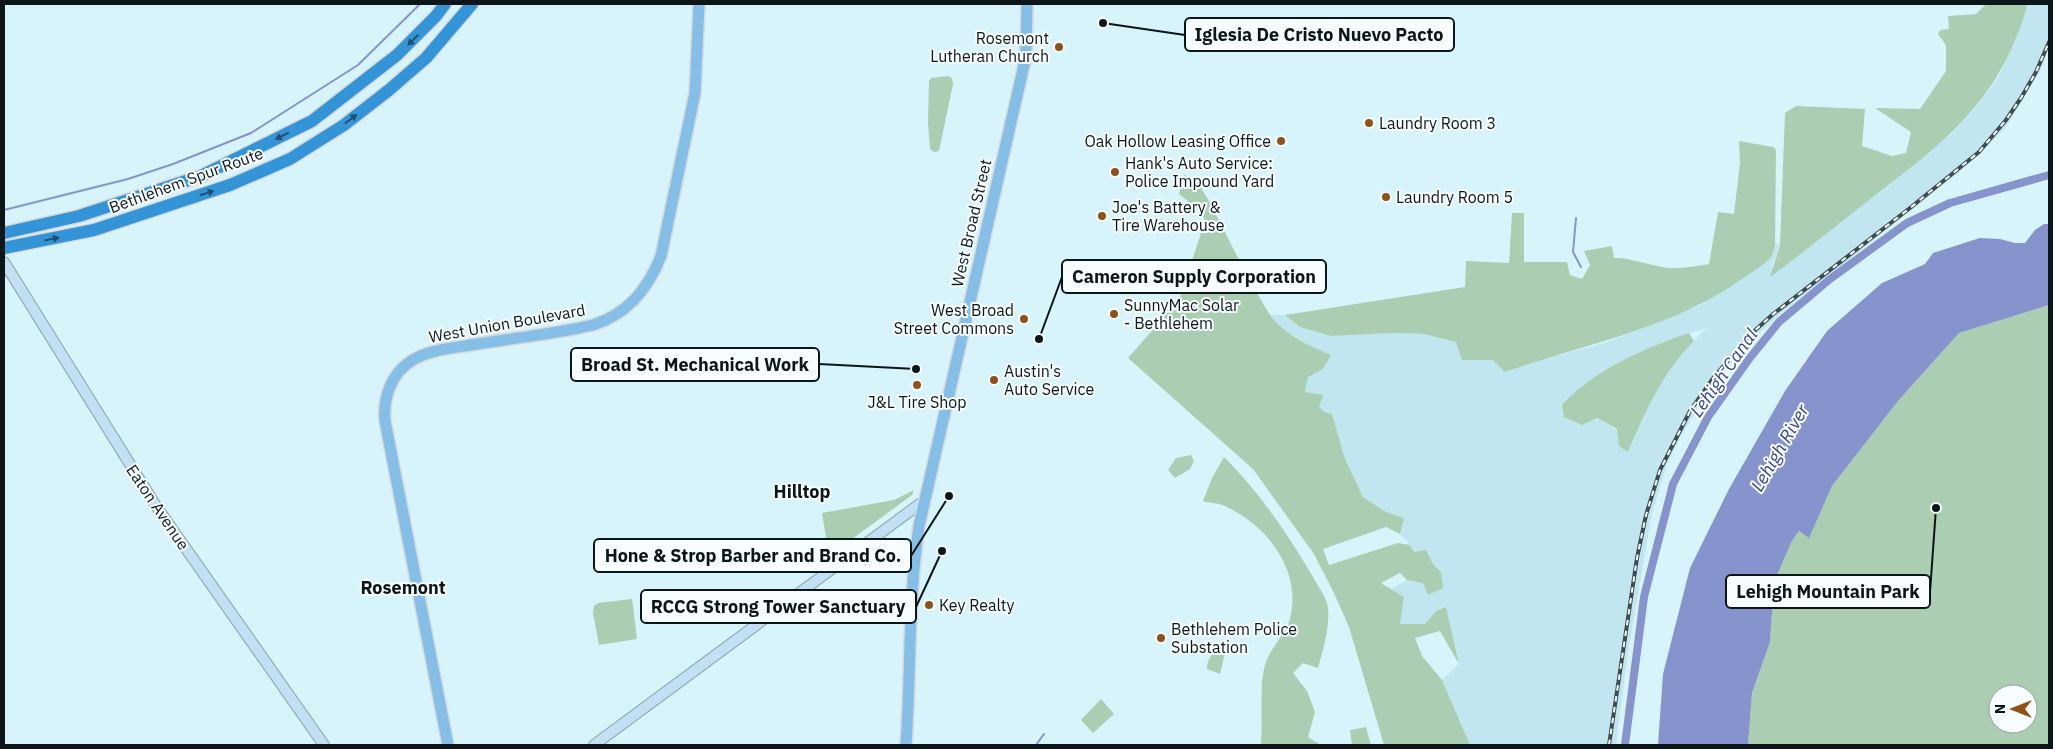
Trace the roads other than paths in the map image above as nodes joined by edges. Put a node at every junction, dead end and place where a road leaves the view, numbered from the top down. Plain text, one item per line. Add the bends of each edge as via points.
1 (445, 4) edge
2 (472, 4) edge
3 (699, 4) edge
4 (1027, 4) edge
5 (4, 233) edge
6 (4, 248) edge
7 (4, 263) edge
8 (925, 500) junction
9 (324, 745) edge
10 (448, 745) edge
11 (594, 745) edge
12 (906, 745) edge

1 -> 5 highway, Bethlehem Spur Route via 397,55 312,121 201,176 79,216
6 -> 2 highway, Bethlehem Spur Route via 94,230 230,185 290,159 344,125 390,90 426,58
3 - 10 main road, West Union Boulevard via 698,62 689,122 662,250 654,273 640,294 625,310 593,325 420,356 399,372 386,396 385,421
4 - 8 main road, West Broad Street via 1024,64
7 - 9 street, Eaton Avenue via 156,506
8 - 11 street
8 - 12 main road, West Broad Street via 915,551

